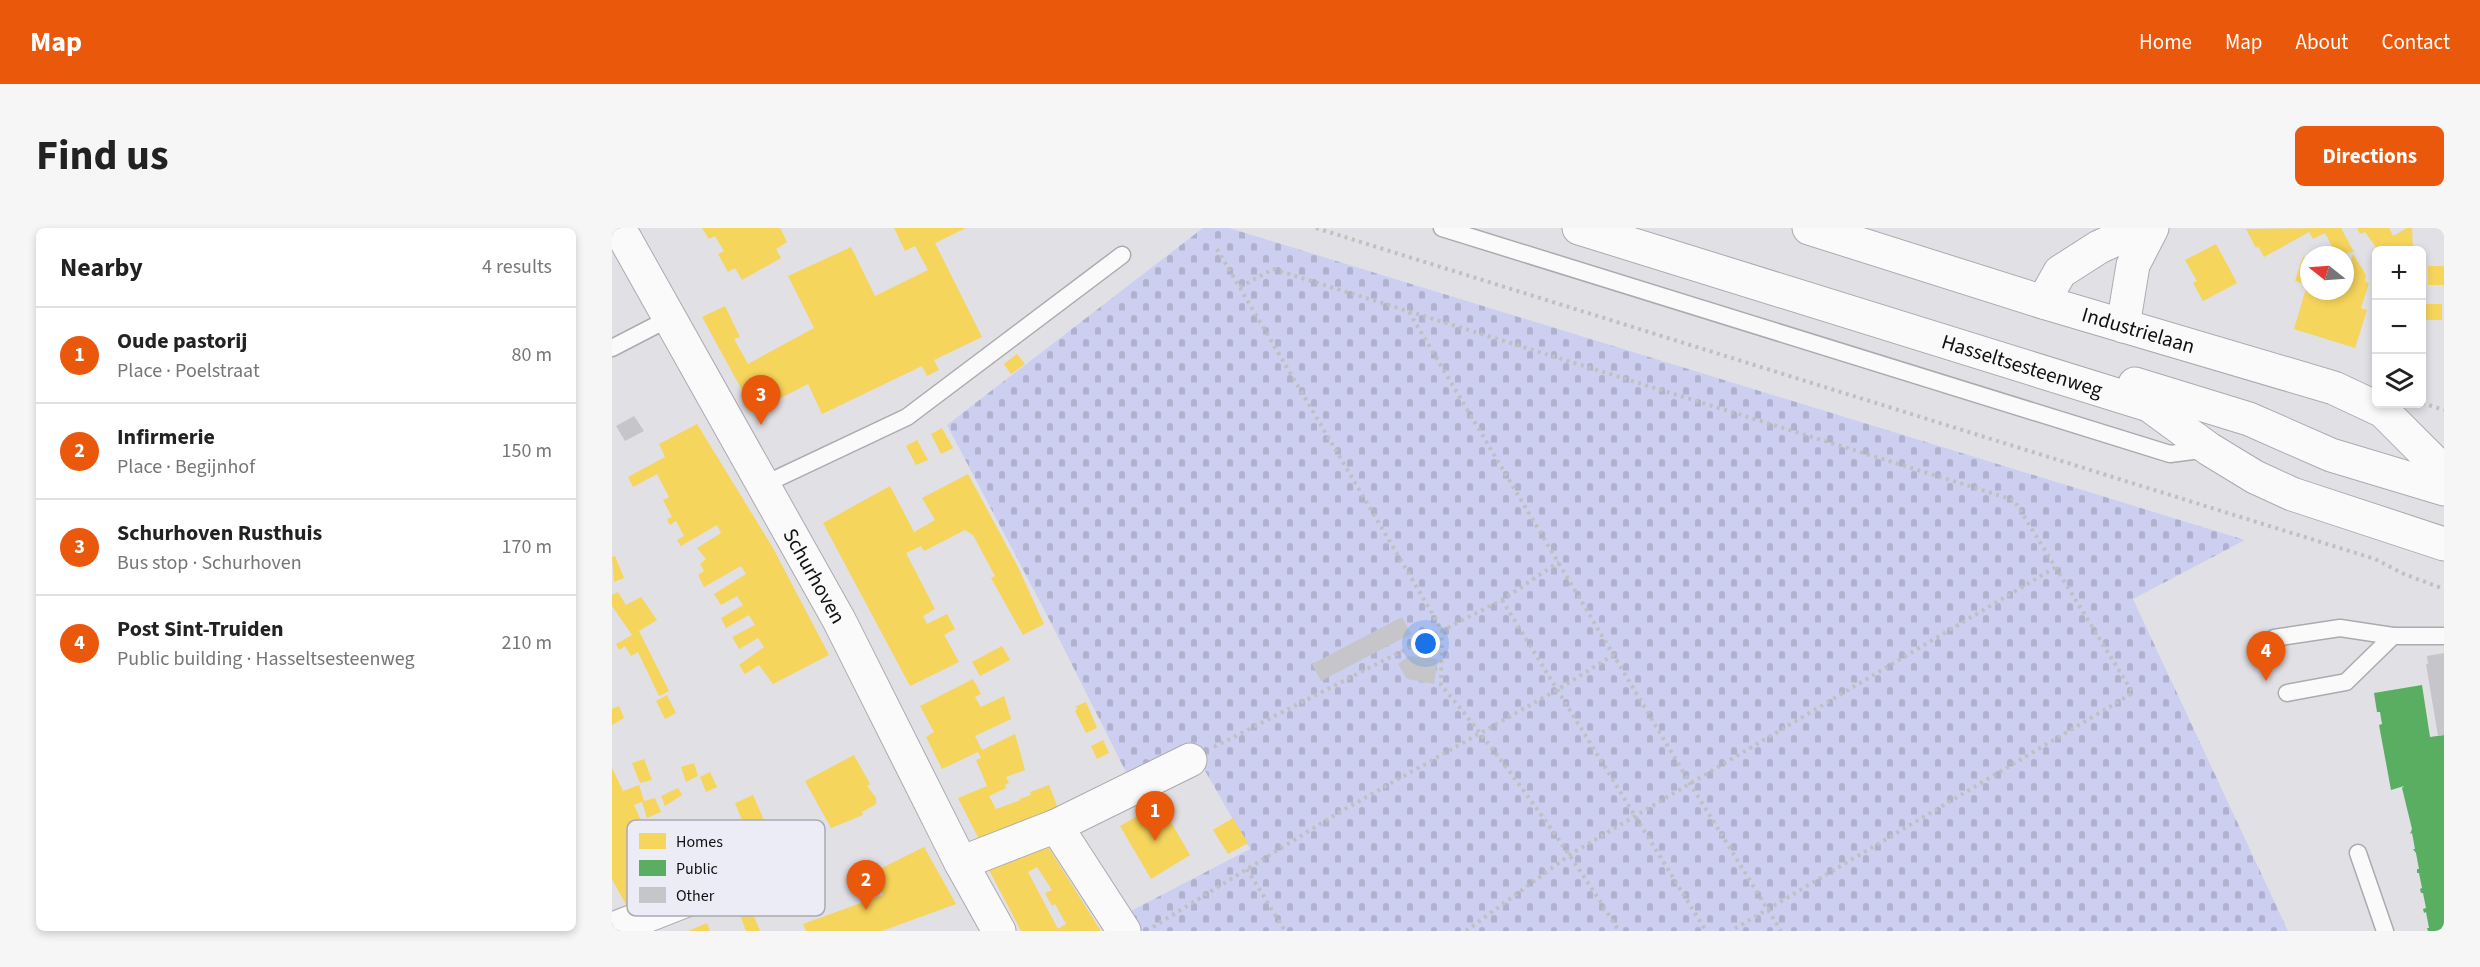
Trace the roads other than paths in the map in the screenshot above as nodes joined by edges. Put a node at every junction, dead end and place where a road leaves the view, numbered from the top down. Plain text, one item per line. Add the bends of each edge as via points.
1 (619, 228) edge
2 (1442, 228) edge
3 (1579, 228) edge
4 (1632, 228) edge
5 (1809, 228) edge
6 (2141, 228) edge
7 (2152, 228) edge
8 (1122, 255) dead end
9 (2043, 302) junction
10 (668, 319) junction
11 (2124, 326) junction
12 (612, 348) edge
13 (2209, 449) junction
14 (2444, 472) edge
15 (763, 485) junction
16 (2444, 489) edge
17 (2444, 544) edge
18 (2393, 636) junction
19 (2444, 636) edge
20 (2274, 638) dead end
21 (2287, 693) dead end
22 (1190, 760) road end
23 (1056, 826) junction
24 (2358, 853) dead end
25 (961, 863) junction
26 (639, 916) edge
27 (617, 924) edge
28 (999, 931) edge
29 (1135, 931) edge
30 (2385, 931) edge

1 - 10 street, Schurhoven
2 - 13 lane via 2159,451 2170,454
3 - 13 street, Hasseltsesteenweg via 2149,405
4 - 16 street, Hasseltsesteenweg via 2249,419 2331,455
5 - 9 street, Industrielaan
6 - 9 street via 2099,247 2060,272
7 - 11 street via 2133,265
8 - 15 lane via 907,417
9 - 11 street, Industrielaan
10 - 12 lane
10 - 15 street, Schurhoven
11 - 14 street, Industrielaan via 2334,388 2383,411
13 - 17 street, Hasseltsesteenweg via 2292,494
15 - 25 street, Schurhoven via 839,620
18 - 19 lane
18 - 20 lane via 2340,628
18 - 21 lane via 2346,682
22 - 23 street
23 - 25 street
23 - 29 street
24 - 30 lane
25 - 28 street, Schurhoven
26 - 27 street

